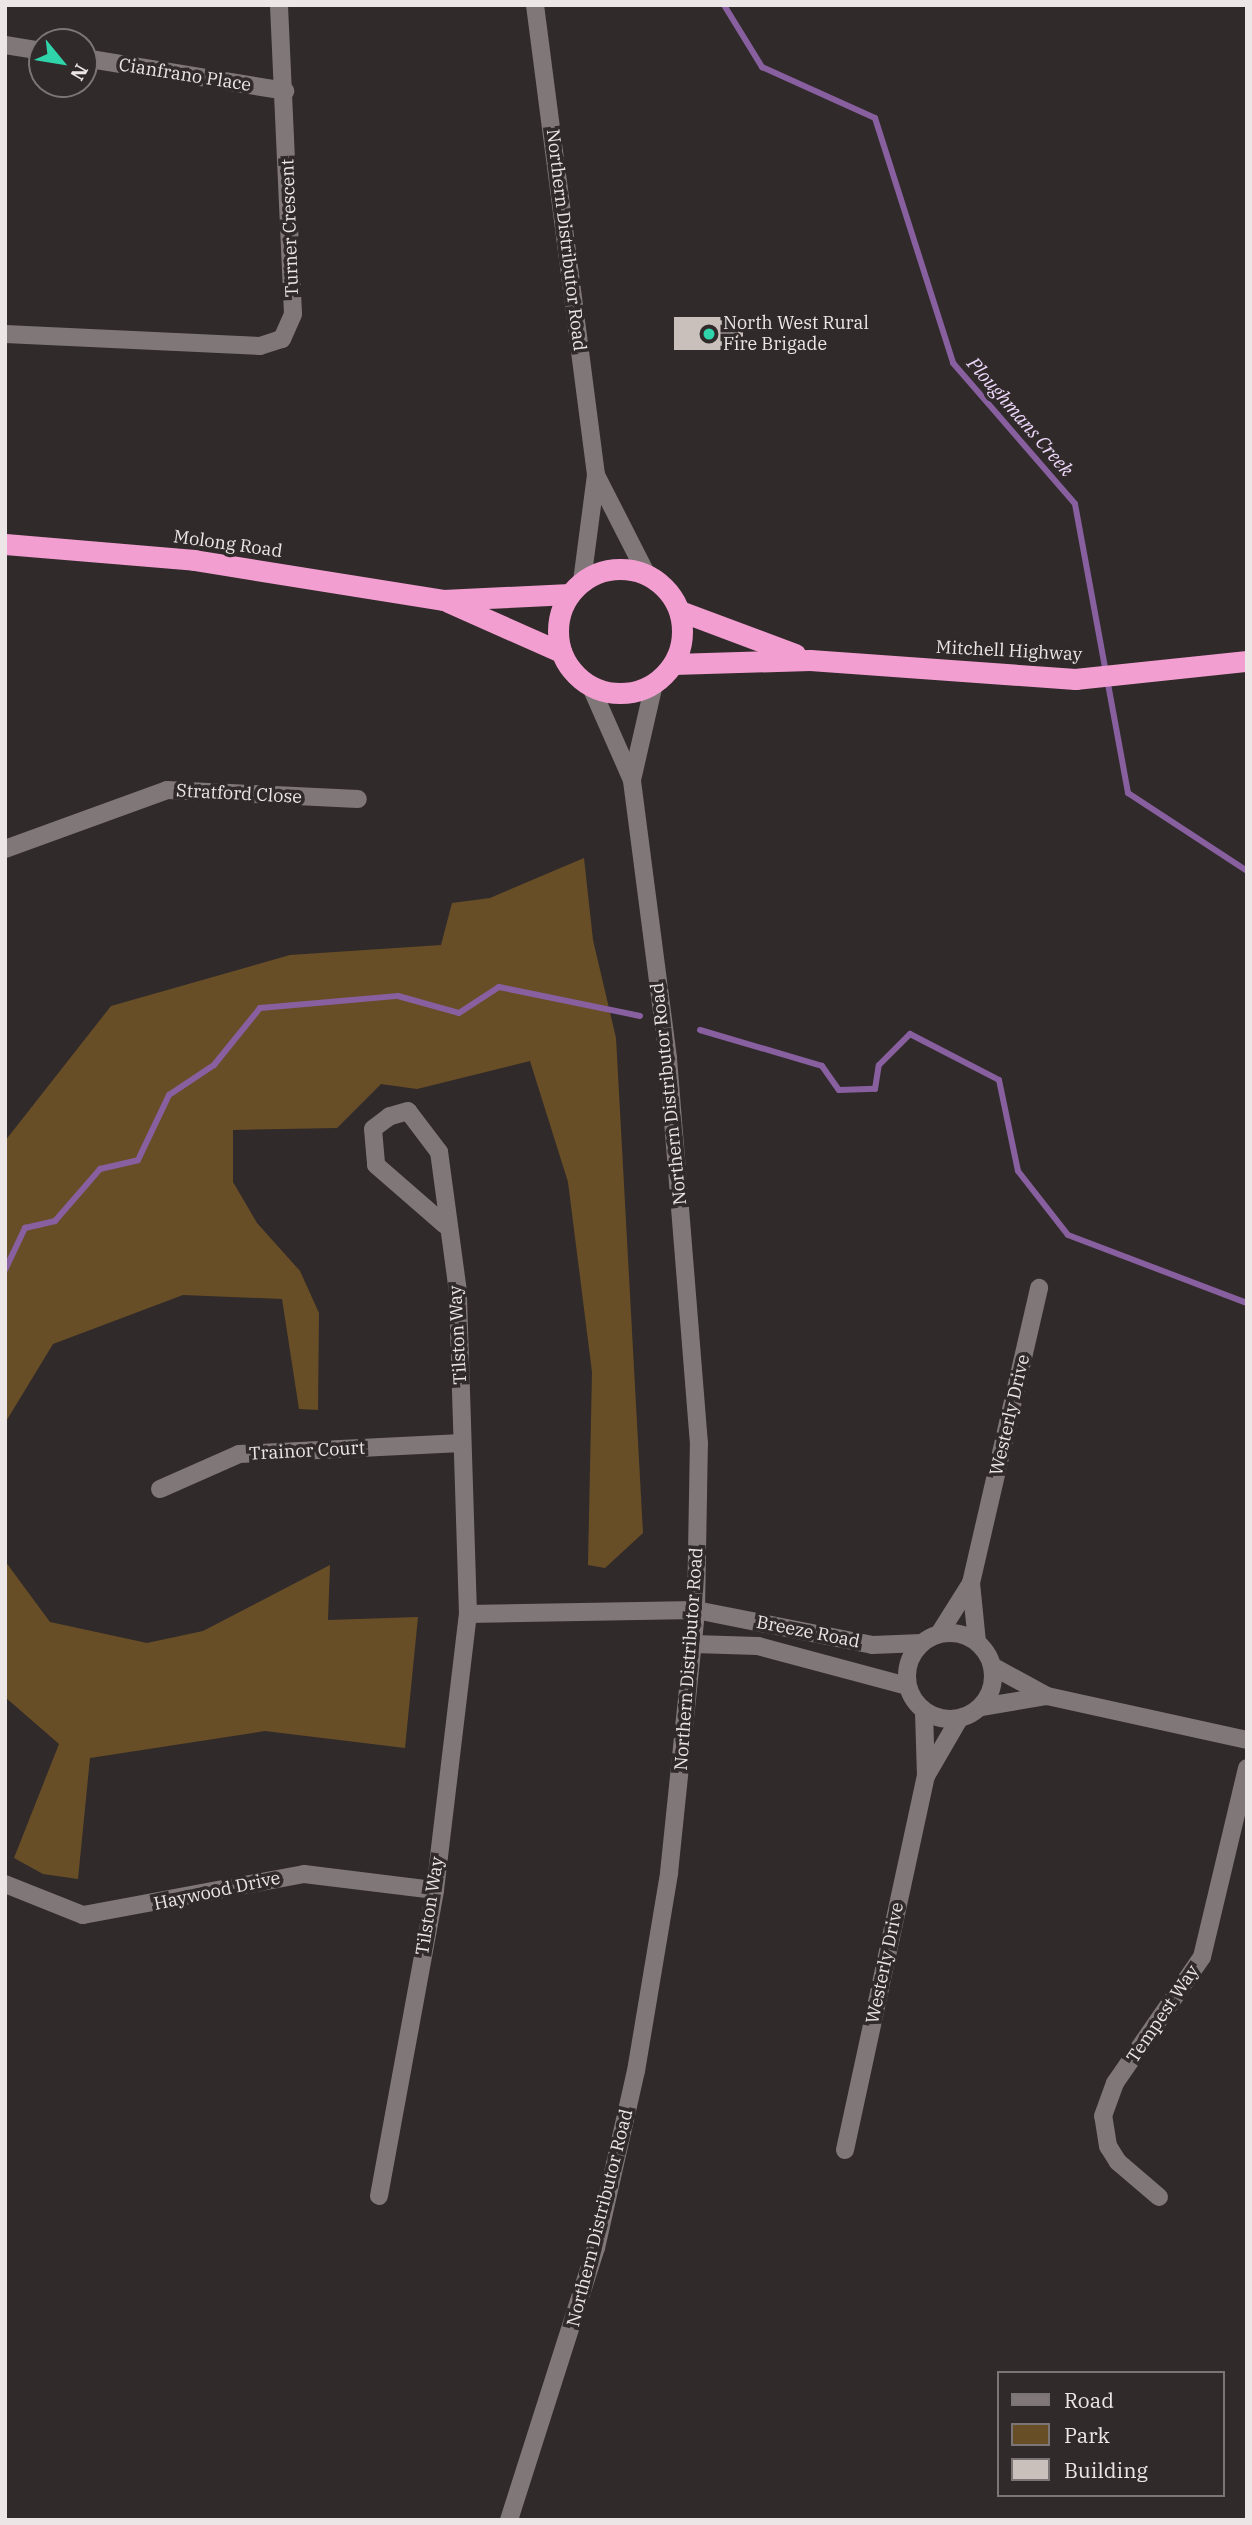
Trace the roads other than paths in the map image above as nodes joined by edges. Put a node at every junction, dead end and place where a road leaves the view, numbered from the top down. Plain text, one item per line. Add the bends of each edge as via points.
1 (279, 5) edge
2 (535, 5) edge
3 (5, 45) edge
4 (28, 49) edge
5 (98, 60) edge
6 (285, 91) junction
7 (5, 334) edge
8 (596, 475) junction
9 (5, 544) edge
10 (646, 573) junction
11 (576, 588) junction
12 (443, 600) junction
13 (680, 611) junction
14 (561, 652) junction
15 (810, 660) junction
16 (1247, 661) edge
17 (673, 664) junction
18 (654, 684) junction
19 (591, 687) junction
20 (632, 780) junction
21 (358, 799) dead end
22 (5, 849) edge
23 (445, 1225) junction
24 (1039, 1288) dead end
25 (462, 1443) junction
26 (160, 1489) dead end
27 (971, 1583) junction
28 (696, 1610) junction
29 (468, 1614) junction
30 (939, 1634) junction
31 (977, 1642) junction
32 (922, 1643) junction
33 (694, 1644) junction
34 (992, 1666) junction
35 (907, 1686) junction
36 (1047, 1696) junction
37 (981, 1707) junction
38 (923, 1711) junction
39 (959, 1719) junction
40 (1247, 1740) edge
41 (1247, 1768) edge
42 (926, 1776) junction
43 (5, 1884) edge
44 (435, 1890) junction
45 (845, 2150) dead end
46 (379, 2196) dead end
47 (1159, 2197) dead end
48 (509, 2520) edge

1 - 6 street, Turner Crescent
2 - 8 street, Northern Distributor Road
3 - 4 street
5 - 6 street, Cianfrano Place
6 - 7 street, Turner Crescent via 293,314 282,339 260,346
8 - 10 street, Northern Distributor Road
8 - 11 street, Northern Distributor Road
9 - 12 highway, Molong Road via 194,560
10 - 11 highway via 620,568
10 - 13 highway via 665,587
11 - 12 highway, Molong Road
11 - 14 highway via 558,625
12 - 14 highway, Molong Road
13 - 15 highway, Mitchell Highway
13 - 17 highway via 682,641
14 - 19 highway
15 - 16 highway, Mitchell Highway via 1075,679
15 - 17 highway, Mitchell Highway
17 - 18 highway
18 - 19 highway via 622,694
18 - 20 street, Northern Distributor Road
19 - 20 street, Northern Distributor Road
20 - 28 street, Northern Distributor Road via 668,1058 696,1392
21 - 22 street, Stratford Close via 167,790
23 - 23 street, Tilston Way via 376,1165 373,1129 390,1116 408,1111 439,1152
23 - 25 street, Tilston Way via 458,1292
24 - 27 street, Westerly Drive
25 - 26 street, Trainor Court via 239,1454
25 - 29 street, Tilston Way
27 - 30 street, Westerly Drive
27 - 31 street, Westerly Drive
28 - 29 street
28 - 32 street, Breeze Road via 872,1645
28 - 33 street, Northern Distributor Road
29 - 44 street, Tilston Way
30 - 31 street
30 - 32 street
31 - 34 street
32 - 35 street via 909,1662
33 - 35 street, Breeze Road via 758,1646
33 - 48 street, Northern Distributor Road via 661,1934 618,2158 567,2349
34 - 36 street
34 - 37 street via 992,1688
35 - 38 street
36 - 37 street
36 - 40 street
37 - 39 street
38 - 39 street
38 - 42 street, Westerly Drive
39 - 42 street, Westerly Drive
41 - 47 street, Tempest Way via 1202,1957 1115,2083 1102,2116 1108,2146 1118,2162
42 - 45 street, Westerly Drive
43 - 44 street, Haywood Drive via 83,1915 304,1874
44 - 46 street, Tilston Way

